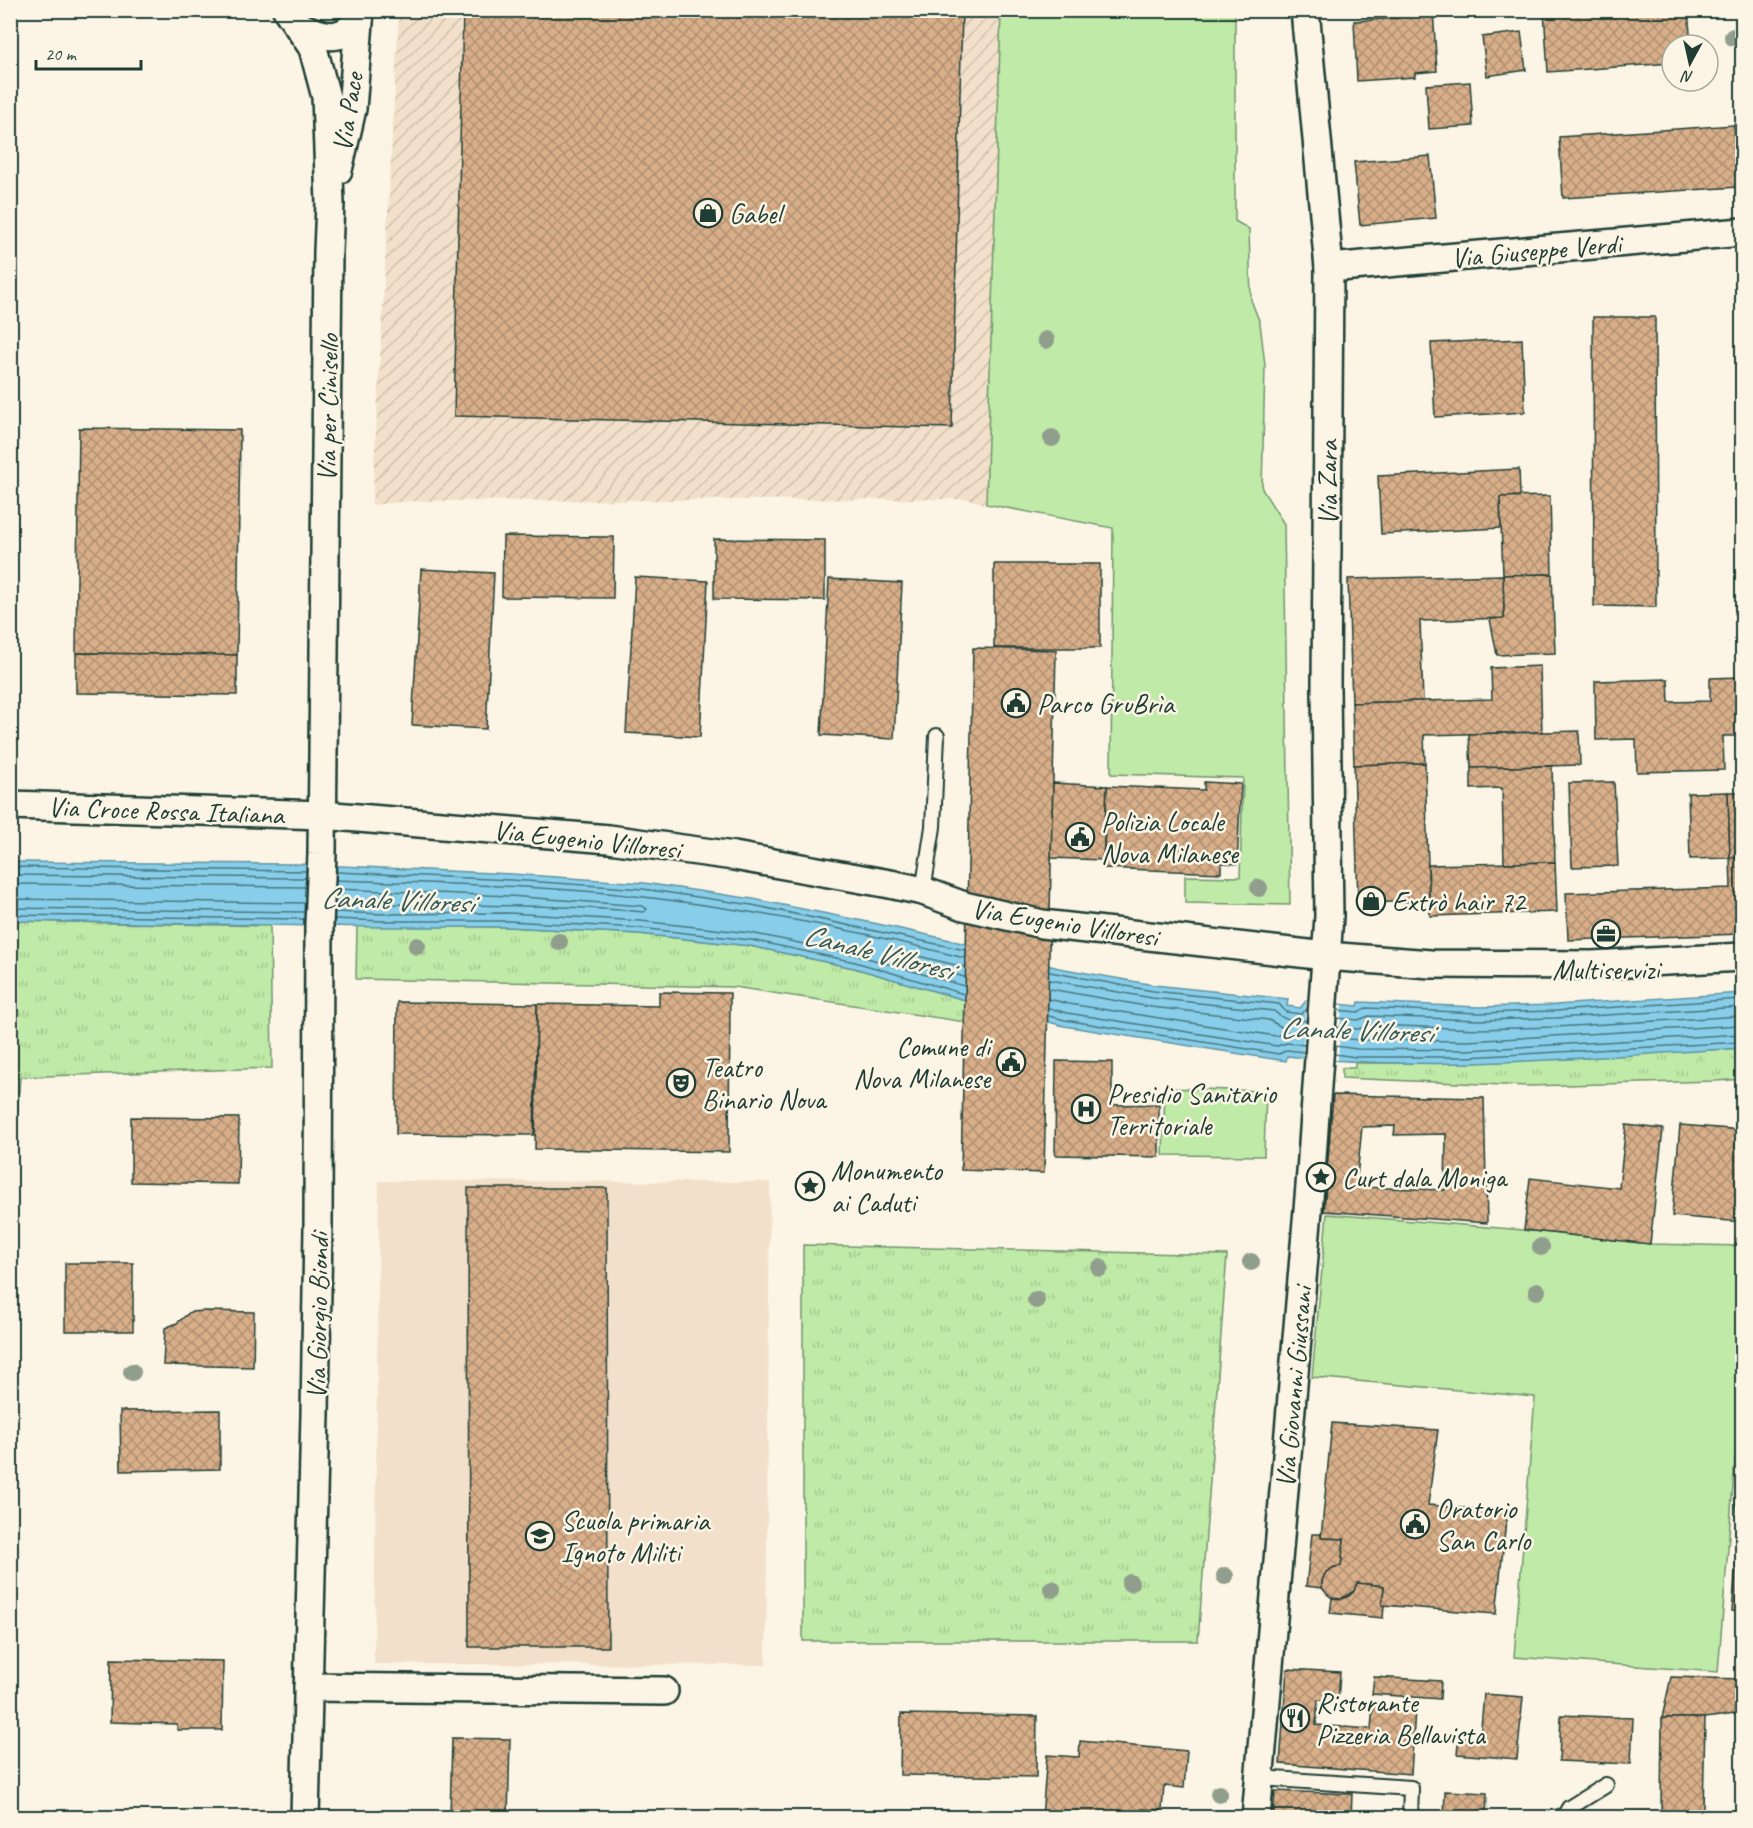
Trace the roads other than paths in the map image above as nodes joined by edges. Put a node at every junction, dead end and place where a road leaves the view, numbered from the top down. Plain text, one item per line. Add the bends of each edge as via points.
1 (1305, 10) edge
2 (360, 15) edge
3 (293, 18) edge
4 (330, 203) junction
5 (1743, 232) edge
6 (1329, 268) junction
7 (937, 736) dead end
8 (10, 805) edge
9 (321, 815) junction
10 (923, 891) junction
11 (1326, 956) junction
12 (1743, 957) edge
13 (308, 1687) junction
14 (664, 1690) dead end
15 (1259, 1778) junction
16 (1606, 1785) dead end
17 (305, 1818) edge
18 (1256, 1818) edge
19 (1410, 1818) edge
20 (1563, 1818) edge

1 - 6 street, Via Zara
2 - 3 street, Via Pace via 343,34 327,35 313,33
2 - 4 street, Via Pace via 352,109
3 - 4 street, Via per Cinisello via 313,48 326,97
4 - 9 street, Via per Cinisello
5 - 6 street, Via Giuseppe Verdi
6 - 11 street, Via Zara
7 - 10 lane via 933,827
8 - 9 street, Via Croce Rossa Italiana
9 - 10 street, Via Eugenio Villoresi via 609,839 734,856
9 - 13 street, Via Giorgio Biondi via 318,1262
10 - 11 street, Via Eugenio Villoresi via 964,906 1042,924
11 - 12 street, Via Eugenio Villoresi via 1431,964 1592,965
11 - 15 street, Via Giovanni Giussani
13 - 14 street
13 - 17 street, Via Giorgio Biondi
15 - 18 street, Via Giovanni Giussani
15 - 19 lane via 1411,1788
16 - 20 lane via 1569,1808

